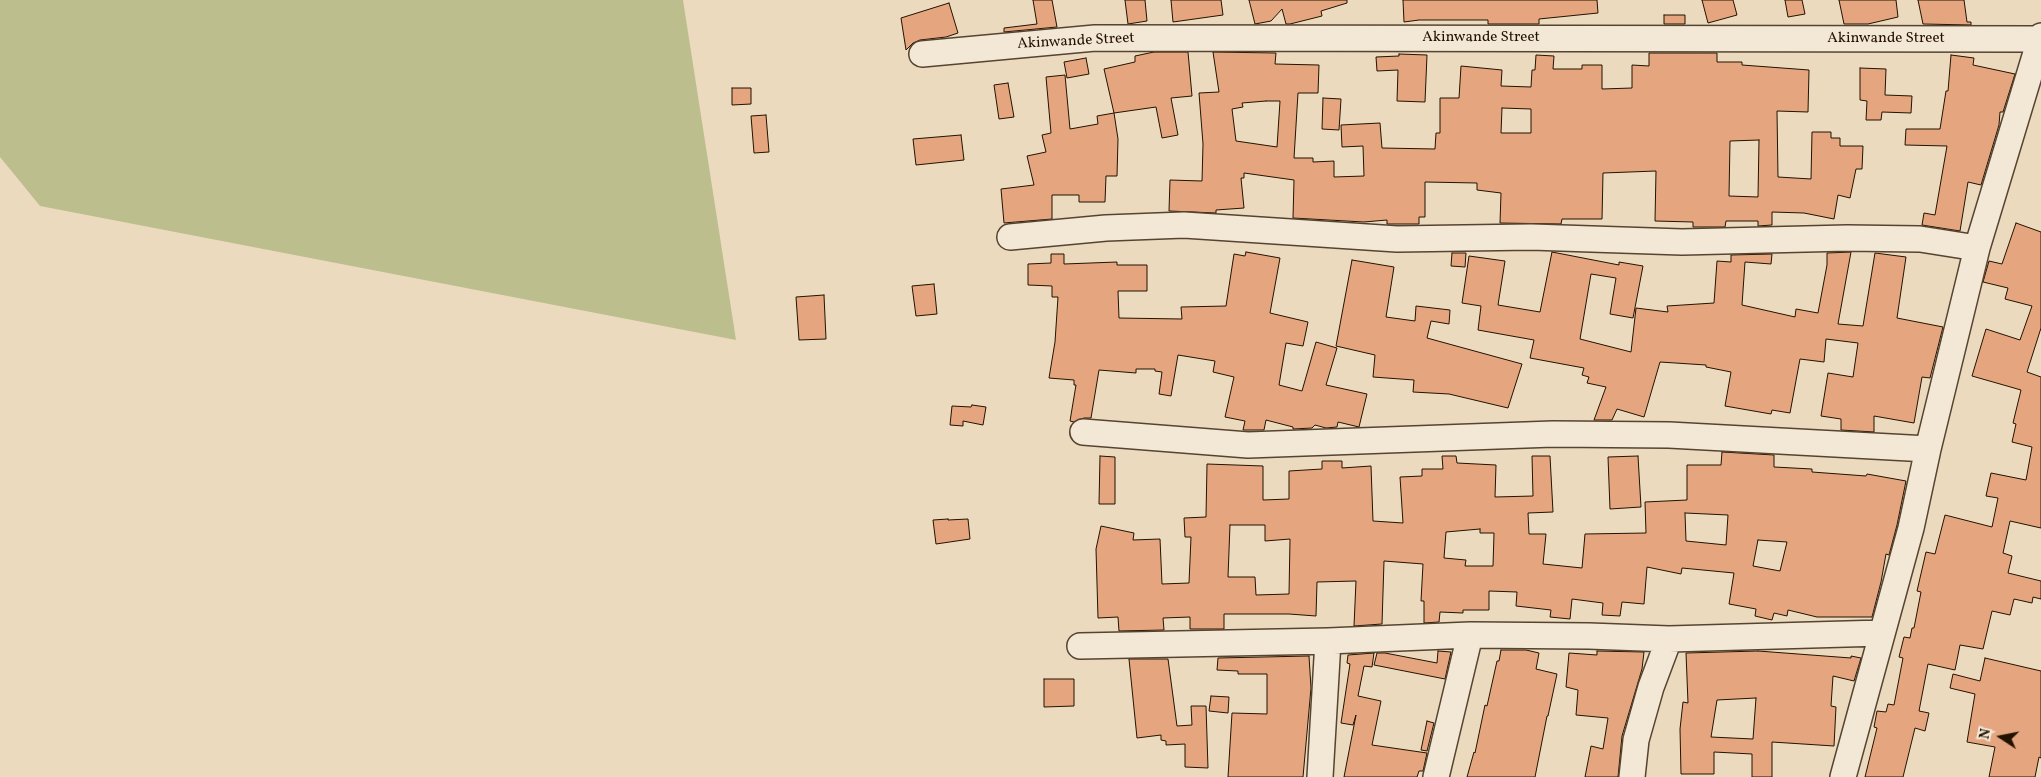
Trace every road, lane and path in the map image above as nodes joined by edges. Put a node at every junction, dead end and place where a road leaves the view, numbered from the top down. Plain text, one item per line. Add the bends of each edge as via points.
1 (2041, 38) edge
2 (922, 54) dead end
3 (1010, 237) dead end
4 (1977, 248) junction
5 (1083, 432) dead end
6 (1928, 449) junction
7 (1882, 633) junction
8 (1470, 635) junction
9 (1669, 639) junction
10 (1328, 641) junction
11 (1080, 646) dead end
12 (1320, 777) edge
13 (1436, 777) edge
14 (1632, 777) edge
15 (1843, 777) edge

1 - 2 street, Akinwande Street via 1095,38
1 - 4 street
3 - 4 street via 1184,225 1397,239 1531,237 1682,242 1920,239
4 - 6 street
5 - 6 street via 1248,445 1553,434 1669,434
6 - 7 street via 1912,528
7 - 9 street
7 - 15 street
8 - 9 street
8 - 10 street
8 - 13 street
9 - 14 street via 1636,740
10 - 11 street
10 - 12 street

